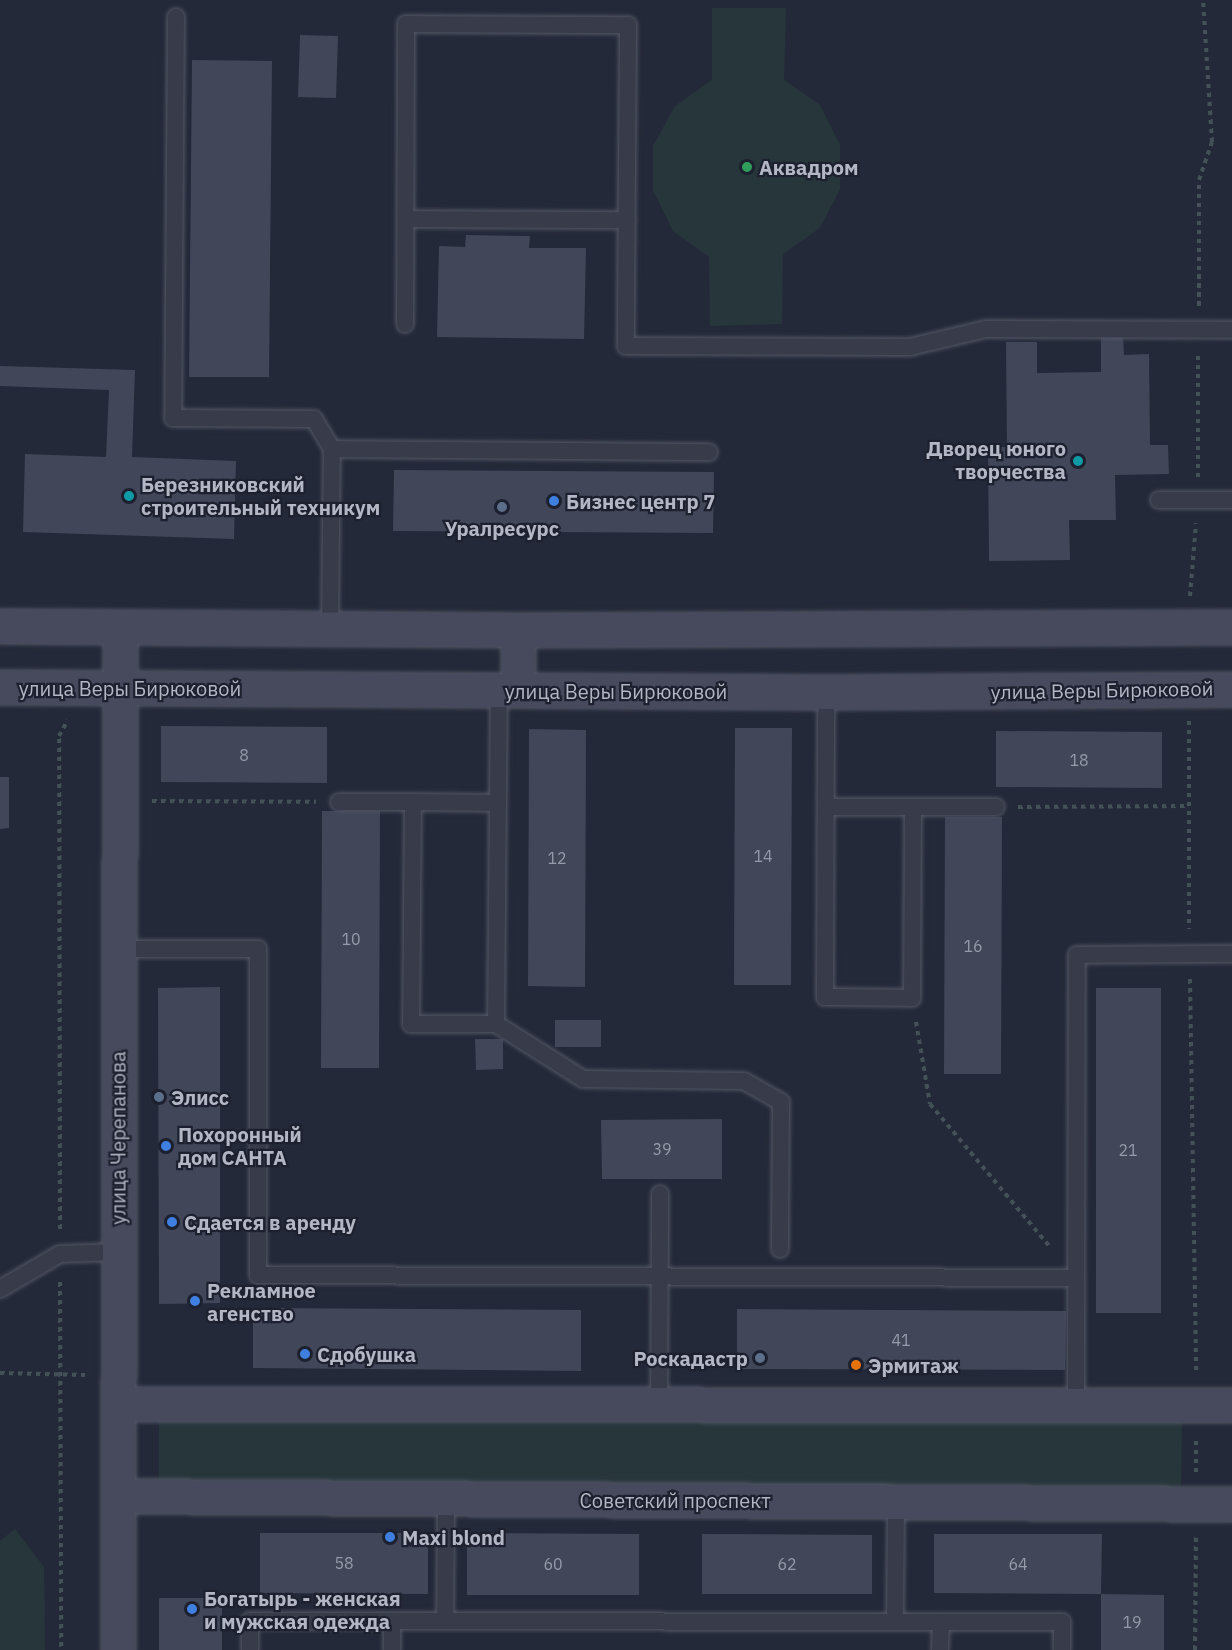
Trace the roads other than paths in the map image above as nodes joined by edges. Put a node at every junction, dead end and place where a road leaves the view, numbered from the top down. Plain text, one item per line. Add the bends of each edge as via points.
1 (176, 17) dead end
2 (406, 219) junction
3 (627, 220) junction
4 (405, 324) dead end
5 (1232, 330) edge
6 (332, 449) junction
7 (709, 452) dead end
8 (1159, 500) dead end
9 (1232, 500) edge
10 (0, 626) edge
11 (120, 627) junction
12 (1232, 627) edge
13 (330, 628) junction
14 (518, 630) junction
15 (0, 687) edge
16 (120, 688) junction
17 (1232, 688) edge
18 (508, 690) junction
19 (827, 692) junction
20 (339, 802) road end
21 (413, 802) junction
22 (498, 803) junction
23 (826, 807) junction
24 (913, 807) junction
25 (996, 807) road end
26 (120, 949) junction
27 (1232, 954) edge
28 (496, 1024) junction
29 (660, 1194) dead end
30 (780, 1249) dead end
31 (117, 1252) junction
32 (660, 1276) junction
33 (1076, 1278) junction
34 (0, 1289) edge
35 (119, 1389) junction
36 (659, 1404) junction
37 (1076, 1406) junction
38 (1232, 1406) edge
39 (119, 1496) junction
40 (446, 1499) junction
41 (896, 1501) junction
42 (1232, 1504) edge
43 (392, 1621) junction
44 (445, 1621) junction
45 (895, 1622) junction
46 (940, 1623) junction
47 (118, 1650) edge
48 (250, 1650) edge
49 (392, 1650) edge
50 (940, 1650) edge
51 (1062, 1650) edge

1 - 6 lane via 173,418 314,418
2 - 3 lane
2 - 3 lane via 406,24 441,24 628,25
2 - 4 lane
3 - 5 lane via 626,346 910,347 986,329
6 - 7 lane
6 - 13 lane
8 - 9 lane
10 - 11 street
11 - 13 street
11 - 16 street, улица Черепанова
12 - 14 street
13 - 14 street
14 - 18 street
15 - 16 street, улица Веры Бирюковой
16 - 18 street, улица Веры Бирюковой
16 - 26 street, улица Черепанова
17 - 19 street, улица Веры Бирюковой
18 - 19 street, улица Веры Бирюковой
18 - 22 lane
19 - 23 lane
20 - 21 lane
21 - 22 lane
21 - 28 lane via 411,1024
22 - 28 lane
23 - 24 lane
23 - 24 lane via 825,997 912,998
24 - 25 lane
26 - 31 street, улица Черепанова
26 - 32 lane via 258,949 258,1275
27 - 33 lane via 1077,955
28 - 30 lane via 583,1079 744,1080 781,1102
29 - 32 lane
31 - 34 lane via 60,1254
31 - 35 street, улица Черепанова
32 - 33 lane
32 - 36 lane
33 - 37 lane
35 - 36 street
35 - 39 street, улица Черепанова
36 - 37 street
37 - 38 street
39 - 40 street, Советский проспект
39 - 47 street, улица Черепанова
40 - 41 street, Советский проспект
40 - 44 lane
41 - 42 street, Советский проспект
41 - 45 lane
43 - 44 lane
43 - 48 lane via 250,1620
43 - 49 lane
44 - 45 lane
45 - 46 lane
46 - 50 lane
46 - 51 lane via 1062,1623

